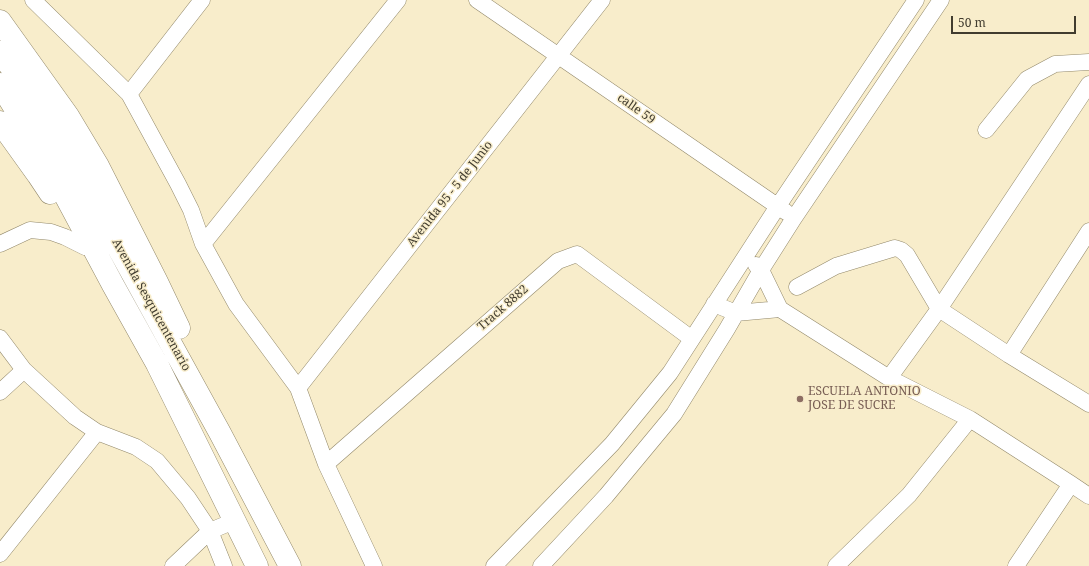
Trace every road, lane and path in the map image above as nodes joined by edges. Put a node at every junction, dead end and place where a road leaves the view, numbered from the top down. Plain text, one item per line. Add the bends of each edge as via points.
1 (33, 0) edge
2 (202, 0) edge
3 (398, 0) edge
4 (477, 0) edge
5 (602, 0) edge
6 (916, 0) edge
7 (941, 0) edge
8 (0, 21) edge
9 (0, 52) edge
10 (558, 55) junction
11 (1089, 62) edge
12 (0, 84) edge
13 (1089, 84) edge
14 (129, 94) junction
15 (0, 122) edge
16 (986, 130) dead end
17 (50, 146) junction
18 (778, 206) junction
19 (794, 218) junction
20 (1089, 231) edge
21 (0, 244) edge
22 (203, 244) junction
23 (85, 247) junction
24 (746, 256) junction
25 (761, 270) junction
26 (113, 285) junction
27 (797, 287) dead end
28 (714, 304) junction
29 (780, 309) junction
30 (939, 309) junction
31 (736, 313) junction
32 (0, 338) edge
33 (692, 339) junction
34 (1009, 355) junction
35 (24, 370) junction
36 (889, 378) junction
37 (298, 388) junction
38 (0, 392) edge
39 (1089, 404) edge
40 (970, 419) junction
41 (97, 432) junction
42 (220, 433) junction
43 (326, 464) junction
44 (1071, 484) junction
45 (1089, 496) edge
46 (234, 521) junction
47 (210, 531) junction
48 (0, 554) edge
49 (173, 566) edge
50 (224, 566) edge
51 (257, 566) edge
52 (290, 566) edge
53 (374, 566) edge
54 (494, 566) edge
55 (541, 566) edge
56 (836, 566) edge
57 (1016, 566) edge

1 - 14 street
2 - 14 street
3 - 22 street
4 - 10 street, calle 59
5 - 10 street, Avenida 95 - 5 de Junio
6 - 18 street
7 - 19 street
8 - 42 main road via 68,116 98,166 187,346
9 - 17 main road, Avenida Sesquicentenario via 19,78
10 - 18 street, calle 59
10 - 37 street, Avenida 95 - 5 de Junio
11 - 16 street via 1055,64 1027,79
12 - 17 main road, Avenida Sesquicentenario
13 - 30 street
14 - 22 street via 191,210
15 - 23 main road
17 - 26 main road, Avenida Sesquicentenario
17 - 42 main road, Avenida Sesquicentenario via 161,323
18 - 19 street, calle 59
18 - 24 street
19 - 25 street
20 - 34 street
21 - 23 street via 30,230 51,232
22 - 37 street via 236,304
23 - 26 main road
24 - 25 street
24 - 28 street
25 - 29 street
25 - 31 street
26 - 46 main road, Avenida Sesquicentenario via 157,364
27 - 30 street via 836,266 895,248 907,255
28 - 31 street
28 - 33 street
29 - 31 street
29 - 36 street
30 - 34 street
30 - 36 street
31 - 55 street via 674,414 606,496
32 - 35 street
33 - 43 street, Track 8882 via 577,254 558,261
33 - 54 street via 670,373 612,444
34 - 39 street
35 - 38 street
35 - 41 street via 75,416
36 - 40 street
37 - 43 street
40 - 44 street
40 - 56 street via 909,495
41 - 47 street via 136,447 157,461 188,498
41 - 48 street
42 - 52 main road, Avenida Sesquicentenario
43 - 53 street
44 - 45 street
44 - 57 street
46 - 47 street
46 - 51 main road, Avenida Sesquicentenario
47 - 49 street
47 - 50 street

